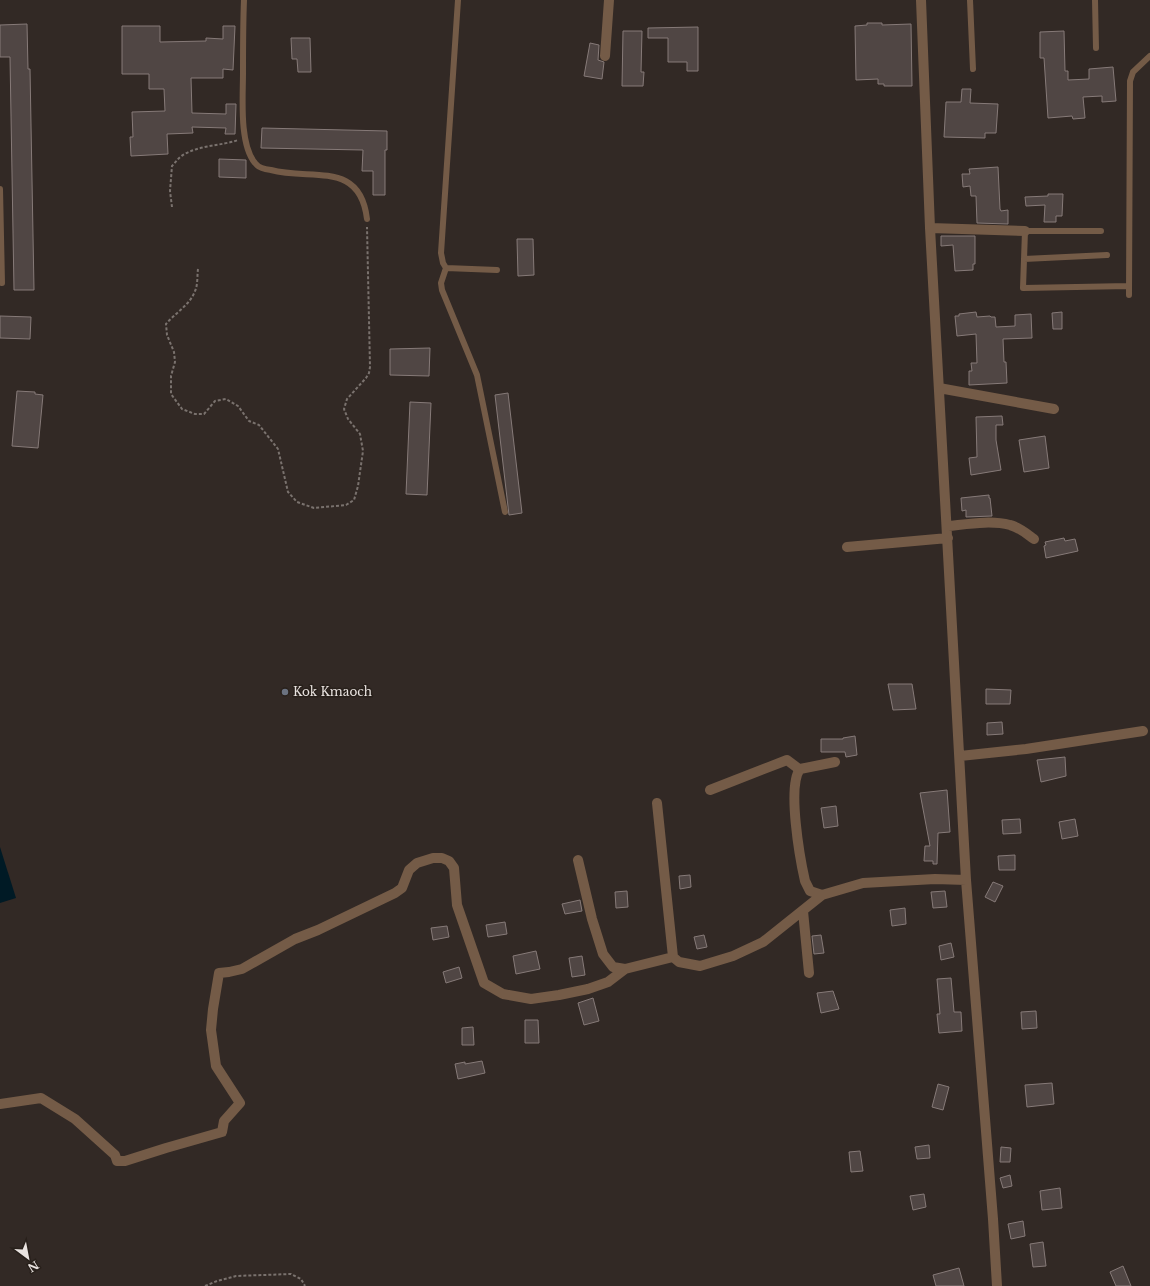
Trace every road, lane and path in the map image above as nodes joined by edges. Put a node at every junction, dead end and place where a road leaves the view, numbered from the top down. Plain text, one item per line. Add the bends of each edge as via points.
1 (244, 0) edge
2 (458, 0) edge
3 (609, 0) edge
4 (921, 0) edge
5 (970, 0) edge
6 (1095, 0) edge
7 (1096, 48) dead end
8 (605, 56) dead end
9 (1150, 56) edge
10 (973, 69) dead end
11 (245, 138) junction
12 (0, 189) edge
13 (172, 208) dead end
14 (366, 219) joint
15 (930, 228) junction
16 (1025, 231) junction
17 (1101, 231) dead end
18 (1107, 255) dead end
19 (1024, 259) junction
20 (446, 268) junction
21 (198, 269) dead end
22 (497, 270) dead end
23 (2, 283) dead end
24 (1130, 286) junction
25 (1129, 295) dead end
26 (940, 388) junction
27 (1054, 408) dead end
28 (505, 512) dead end
29 (948, 526) junction
30 (948, 538) junction
31 (1034, 539) dead end
32 (847, 547) dead end
33 (1143, 731) dead end
34 (960, 756) junction
35 (835, 762) dead end
36 (800, 769) junction
37 (710, 790) dead end
38 (657, 803) dead end
39 (578, 860) dead end
40 (966, 880) junction
41 (822, 895) junction
42 (803, 911) junction
43 (673, 957) junction
44 (625, 969) junction
45 (809, 973) dead end
46 (0, 1104) edge
47 (205, 1286) edge
48 (305, 1286) edge
49 (997, 1286) edge

1 - 11 lane
2 - 20 lane via 441,253
3 - 8 street
4 - 15 street
5 - 10 lane
6 - 7 lane
9 - 24 lane via 1133,72 1130,81
11 - 13 path via 204,147 184,155 172,166
11 - 14 lane via 251,156 260,168 293,174 335,176 348,182 361,196
12 - 23 lane
14 - 21 path via 370,367 366,378 347,399 344,410 360,434 363,450 354,500 346,505 314,508 297,502 288,492 278,449 259,425 249,421 238,406 226,399 215,401 204,414 195,414 182,409 171,394 171,376 175,362 166,324 187,304 195,291
15 - 16 street
15 - 26 street
16 - 17 lane
16 - 19 lane
18 - 19 lane
19 - 24 lane via 1023,288
20 - 22 lane
20 - 28 lane via 441,283 442,290 477,375
24 - 25 lane
26 - 27 street
26 - 29 street
29 - 30 street
29 - 31 street via 994,523 1011,525
30 - 32 street
30 - 34 street
33 - 34 street
34 - 40 street
35 - 36 street
36 - 37 street via 787,760
36 - 41 street via 794,788 802,868 810,891
38 - 43 street
39 - 44 street via 592,919 606,961 612,967
40 - 41 street via 863,883
40 - 49 street
41 - 42 street
42 - 43 street via 763,942 733,956 700,966 679,962
42 - 45 street
43 - 44 street
44 - 46 street via 608,982 559,995 531,999 503,994 494,989 484,983 457,905 454,868 449,861 433,858 417,863 409,870 402,888 395,892 295,939 242,968 219,973 211,1030 216,1066 240,1103 224,1121 222,1132 125,1161 117,1161 114,1155 75,1118 42,1098
47 - 48 path via 217,1280 236,1276 284,1274 292,1274 301,1279

